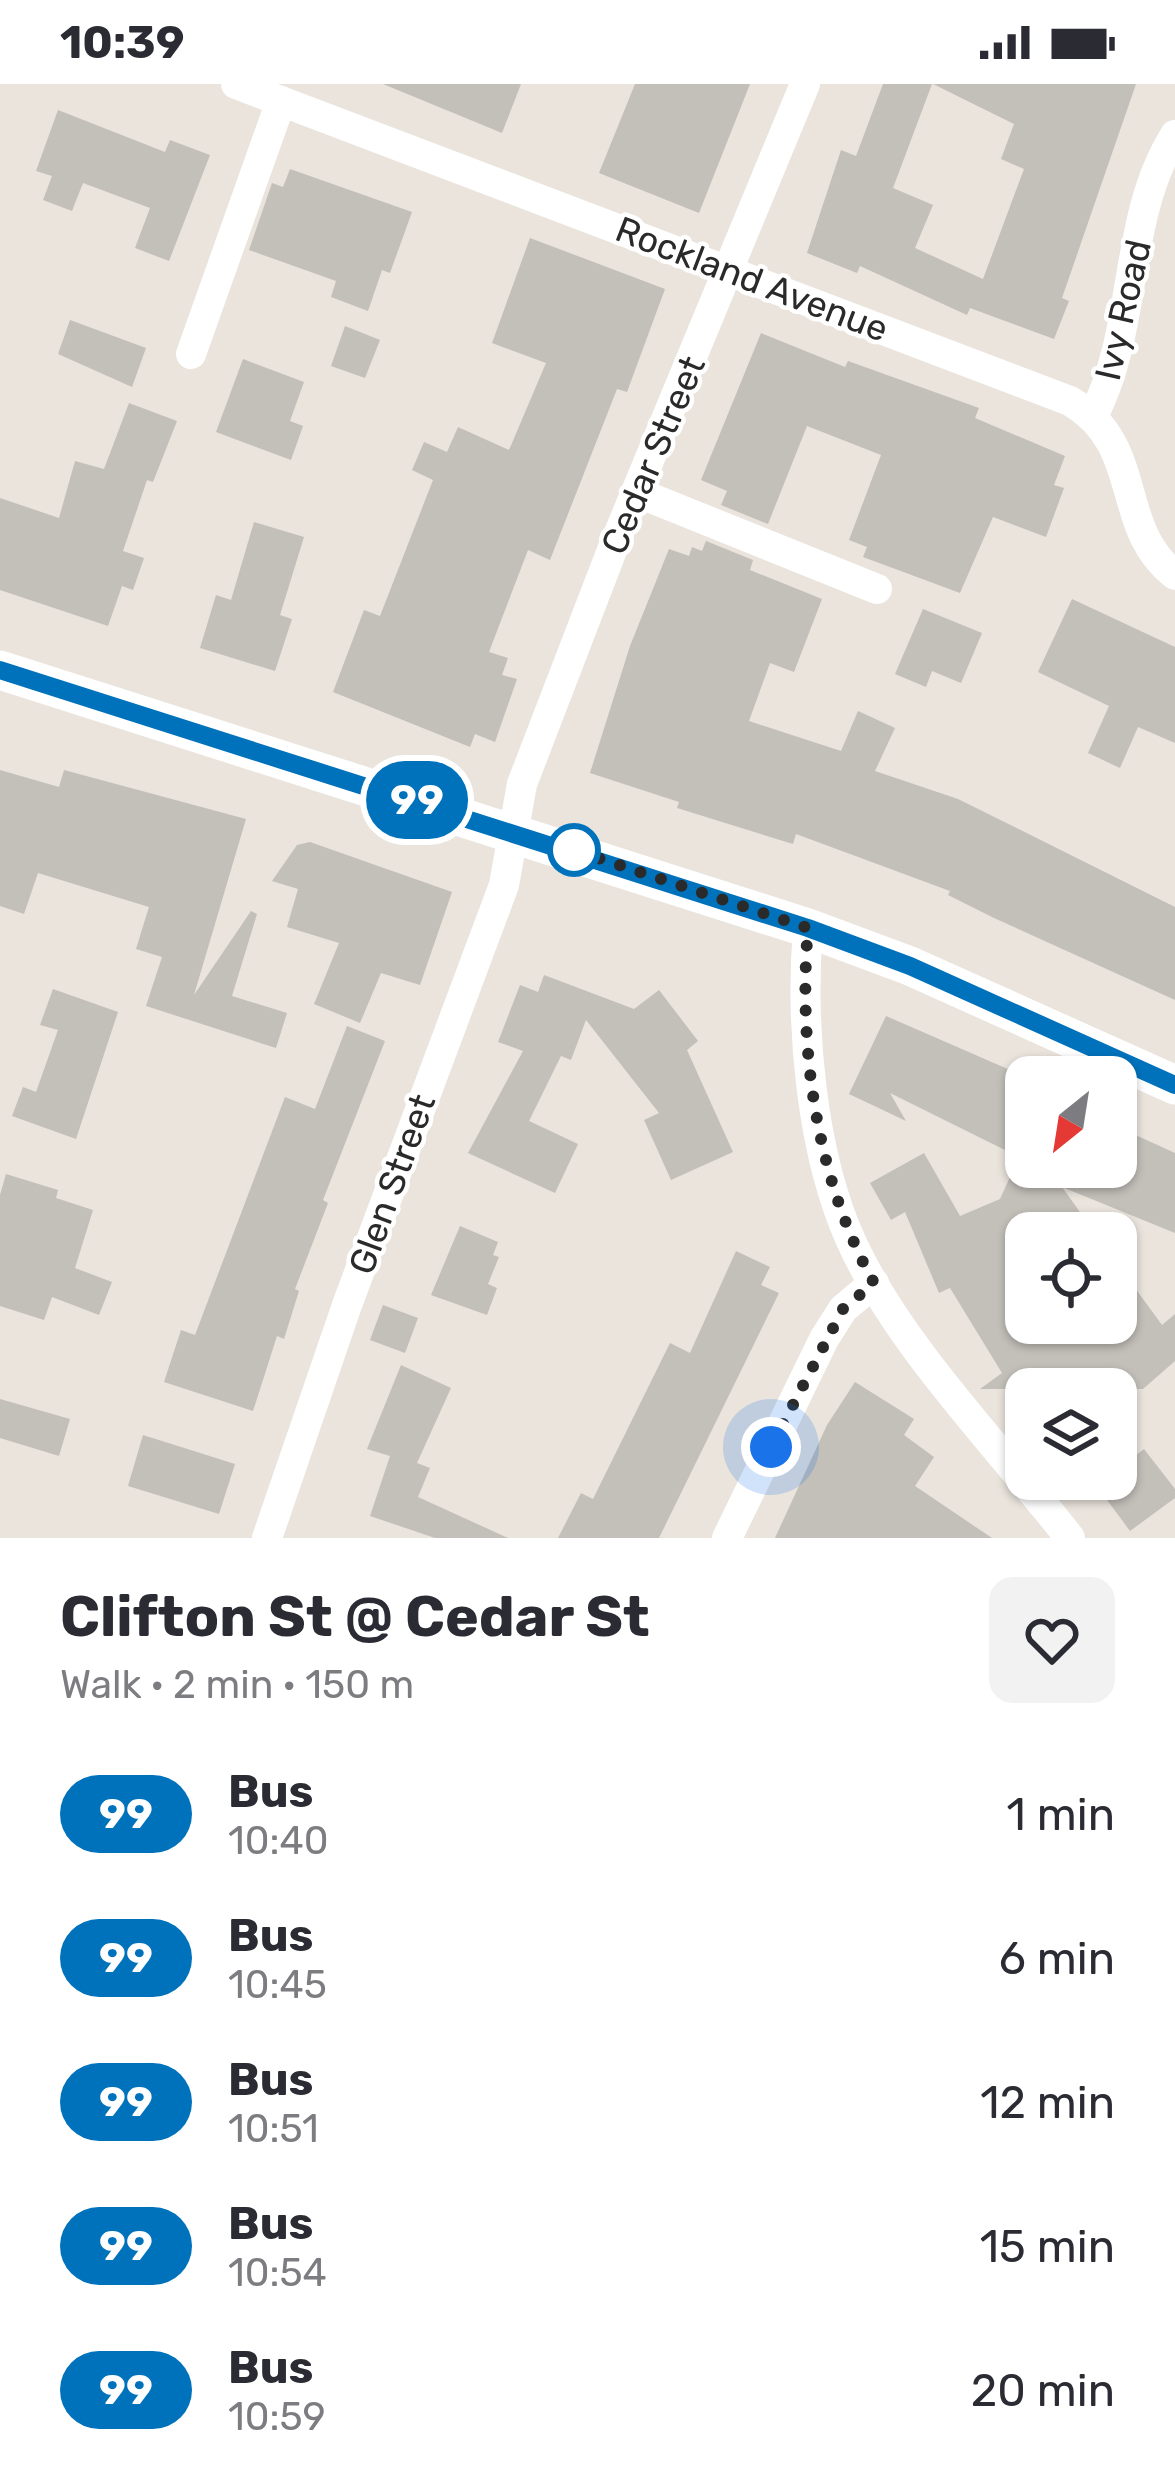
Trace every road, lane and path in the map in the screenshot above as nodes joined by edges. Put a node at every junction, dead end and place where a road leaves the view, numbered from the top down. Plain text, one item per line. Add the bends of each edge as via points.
1 (236, 84) edge
2 (806, 84) edge
3 (281, 101) junction
4 (1175, 135) edge
5 (730, 270) junction
6 (191, 354) dead end
7 (1093, 416) junction
8 (636, 492) junction
9 (1175, 575) edge
10 (877, 589) dead end
11 (0, 670) edge
12 (514, 830) junction
13 (808, 928) junction
14 (1175, 1085) edge
15 (874, 1283) junction
16 (267, 1538) edge
17 (727, 1538) edge
18 (1070, 1538) edge

1 - 3 street, Rockland Avenue
2 - 5 street, Cedar Street
3 - 5 street, Rockland Avenue
3 - 6 street
4 - 7 street, Ivy Road via 1144,218 1121,350
5 - 7 street, Rockland Avenue
5 - 8 street, Cedar Street
7 - 9 street via 1121,456 1144,541
8 - 10 street
8 - 12 street, Cedar Street via 522,784
11 - 12 street
12 - 13 street
12 - 16 street, Glen Street via 504,885
13 - 14 street
13 - 15 street via 806,1029 828,1167 839,1212
15 - 17 street via 824,1339
15 - 18 street

